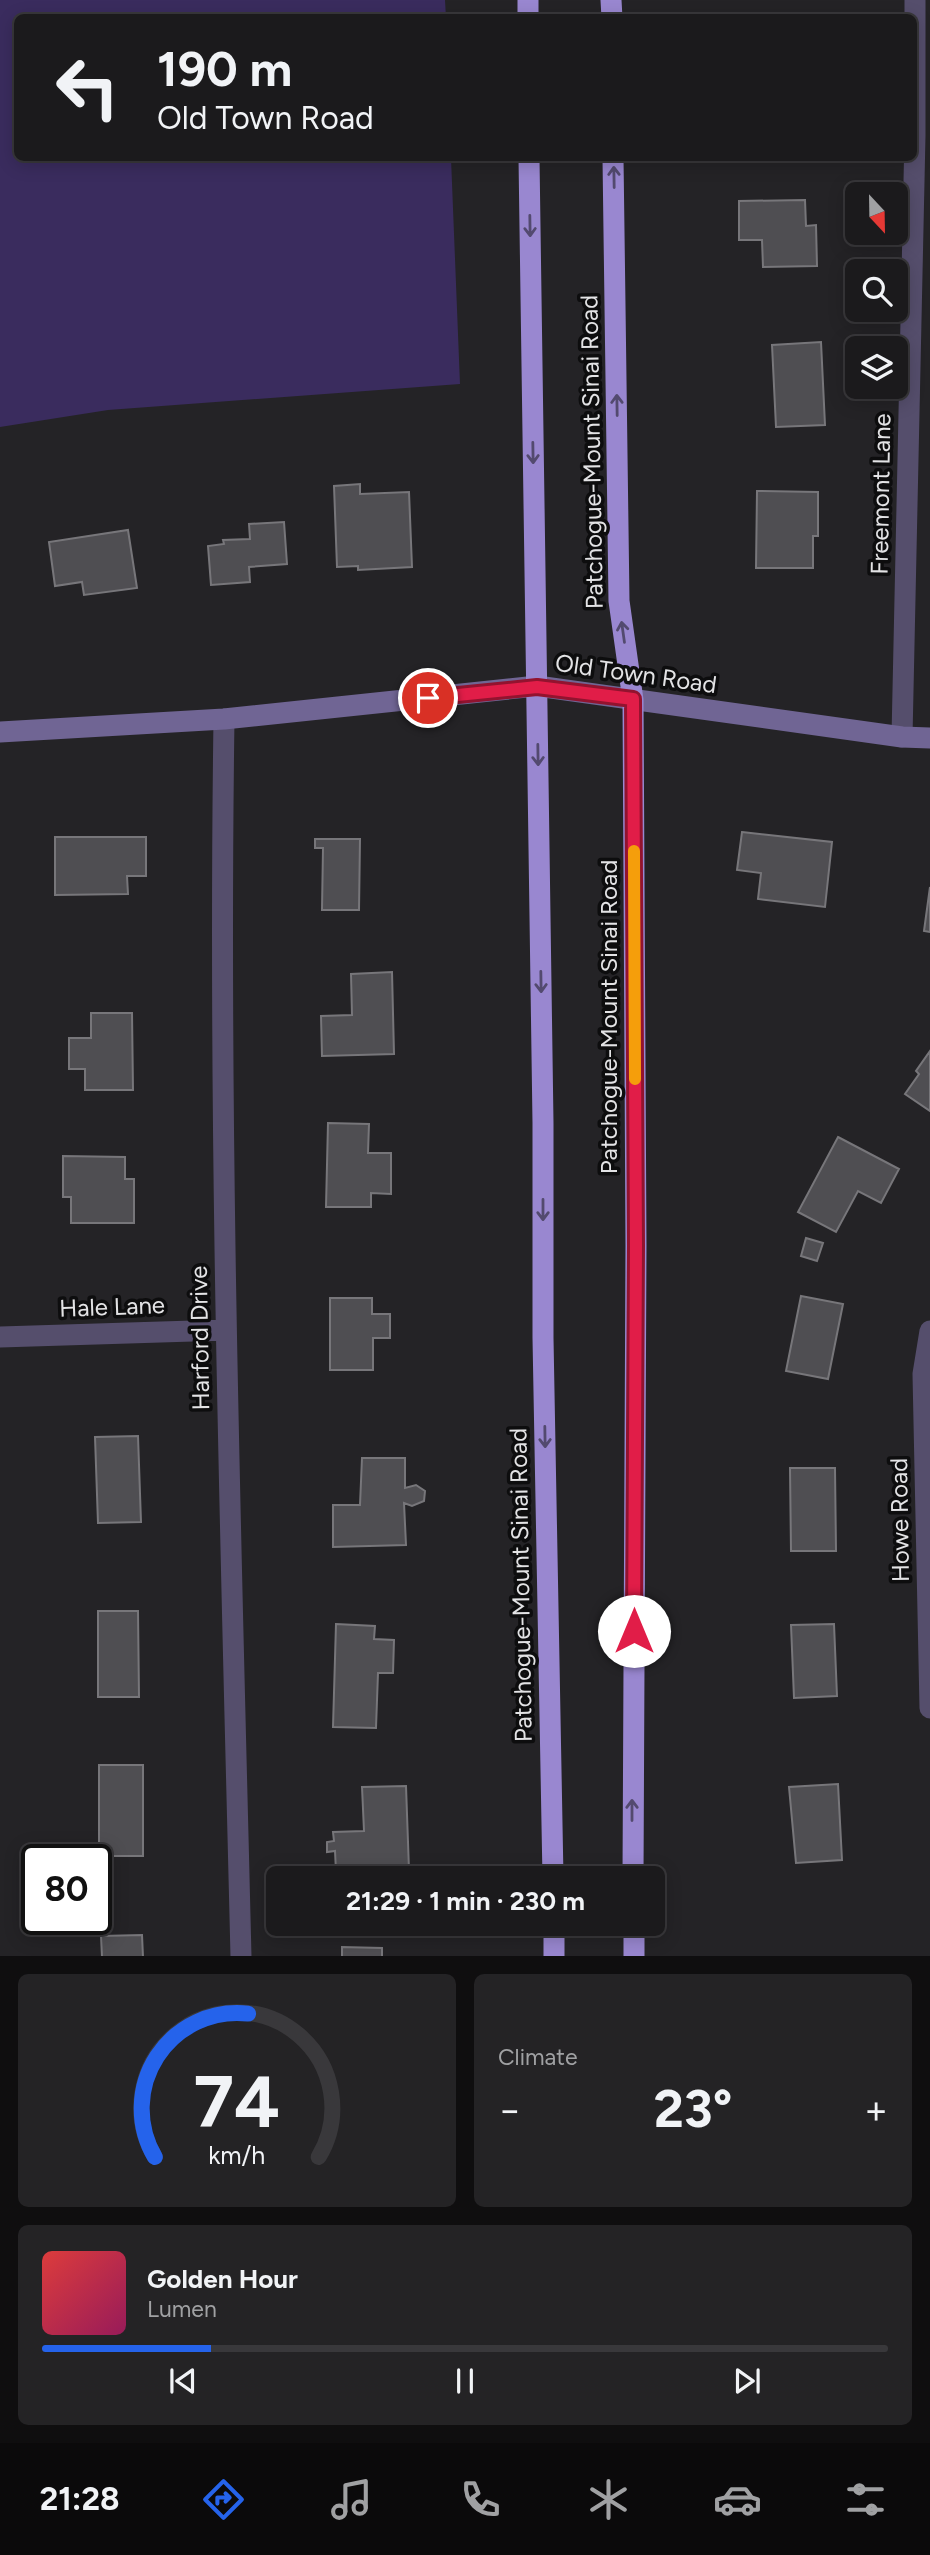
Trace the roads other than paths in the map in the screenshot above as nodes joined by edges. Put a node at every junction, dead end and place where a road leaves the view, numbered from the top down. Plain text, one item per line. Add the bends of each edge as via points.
1 (917, 39) edge
2 (922, 135) edge
3 (529, 161) edge
4 (614, 161) edge
5 (537, 687) junction
6 (633, 699) junction
7 (224, 719) junction
8 (0, 732) edge
9 (902, 737) junction
10 (930, 738) edge
11 (226, 1330) junction
12 (930, 1331) edge
13 (0, 1337) edge
14 (930, 1708) edge
15 (553, 1866) edge
16 (633, 1866) edge
17 (554, 1936) edge
18 (634, 1936) edge
19 (241, 1956) edge
20 (554, 1956) edge
21 (634, 1956) edge

1 - 2 street, Freemont Lane
2 - 9 street, Freemont Lane
3 -> 5 highway, Patchogue-Mount Sinai Road
6 -> 4 highway, Patchogue-Mount Sinai Road via 619,601
5 - 6 main road, Old Town Road
5 - 7 main road, Old Town Road
5 -> 15 highway, Patchogue-Mount Sinai Road
6 - 9 main road, Old Town Road
16 -> 6 highway, Patchogue-Mount Sinai Road
7 - 8 main road, Old Town Road
7 - 11 street, Harford Drive via 221,903
9 - 10 main road, Old Town Road
11 - 13 street, Hale Lane
11 - 19 street, Harford Drive
12 - 14 street, Howe Road via 923,1374
17 - 20 highway
18 - 21 highway

